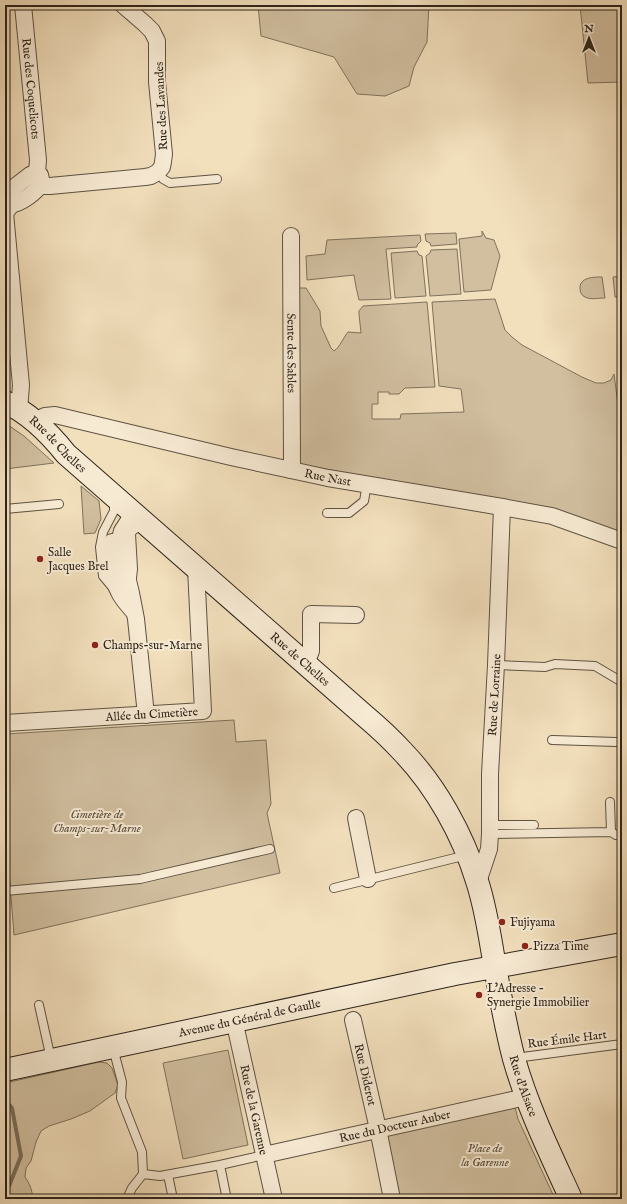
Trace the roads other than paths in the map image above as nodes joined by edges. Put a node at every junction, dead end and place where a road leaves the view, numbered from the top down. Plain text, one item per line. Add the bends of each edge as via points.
1 (23, 5) edge
2 (123, 5) edge
3 (158, 172) junction
4 (38, 179) junction
5 (217, 179) dead end
6 (8, 195) edge
7 (291, 236) dead end
8 (16, 411) edge
9 (66, 454) junction
10 (291, 470) junction
11 (367, 484) junction
12 (58, 504) dead end
13 (124, 505) junction
14 (502, 507) junction
15 (5, 509) edge
16 (327, 513) dead end
17 (153, 530) junction
18 (622, 541) edge
19 (196, 568) junction
20 (125, 593) junction
21 (356, 615) dead end
22 (306, 664) junction
23 (496, 665) junction
24 (621, 680) edge
25 (146, 715) junction
26 (5, 723) edge
27 (552, 740) dead end
28 (616, 742) dead end
29 (610, 802) dead end
30 (356, 818) dead end
31 (534, 825) dead end
32 (490, 830) junction
33 (611, 832) junction
34 (622, 836) edge
35 (270, 849) dead end
36 (468, 855) junction
37 (368, 879) junction
38 (478, 882) junction
39 (334, 888) dead end
40 (5, 891) edge
41 (622, 944) edge
42 (495, 966) junction
43 (40, 1005) dead end
44 (234, 1020) junction
45 (352, 1020) dead end
46 (622, 1044) edge
47 (113, 1046) junction
48 (514, 1058) junction
49 (51, 1060) junction
50 (5, 1070) edge
51 (526, 1097) junction
52 (378, 1129) junction
53 (264, 1155) junction
54 (220, 1165) junction
55 (143, 1174) junction
56 (168, 1175) junction
57 (226, 1195) dead end
58 (127, 1199) edge
59 (173, 1199) edge
60 (274, 1199) edge
61 (392, 1199) edge
62 (571, 1199) edge

1 - 4 street, Rue des Coquelicots
2 - 3 street, Rue des Lavandes via 152,31 157,41 157,82 164,154 162,167
3 - 4 street via 145,177 50,186
3 - 5 lane via 170,183
4 - 6 street via 30,174
6 - 8 street via 5,213 21,385
7 - 10 street, Sente des Sables
8 - 9 main road, Rue de Chelles via 54,439
8 - 9 main road via 20,420 49,444
8 - 10 street, Rue Nast via 45,416 55,415
9 - 13 main road, Rue de Chelles
10 - 11 street, Rue Nast
11 - 14 street, Rue Nast
11 - 16 lane via 364,501 349,513
12 - 15 lane
13 - 17 main road, Rue de Chelles
13 - 20 street via 121,535
13 - 20 lane via 114,507 103,532 100,547 104,579
14 - 18 street, Rue Nast via 552,516
14 - 23 street, Rue de Lorraine
17 - 19 main road, Rue de Chelles
17 - 20 lane via 140,527 130,534 133,569
19 - 22 main road, Rue de Chelles
19 - 25 street, Allée du Cimetière via 203,711
20 - 25 street via 135,614
21 - 22 street via 312,614 311,651
22 - 36 main road, Rue de Chelles via 403,752 444,807
23 - 24 lane via 595,666
23 - 32 street, Rue de Lorraine via 490,774
25 - 26 street, Allée du Cimetière
27 - 28 lane
29 - 33 lane
30 - 37 street
31 - 32 lane
32 - 33 lane
32 - 38 street, Rue de Lorraine via 489,849
33 - 34 lane
35 - 40 lane via 140,879
36 - 37 lane
36 - 38 main road, Rue de Chelles
37 - 39 lane
38 - 42 main road, Rue de Chelles
41 - 42 main road, Avenue du Général de Gaulle
42 - 44 main road, Avenue du Général de Gaulle
42 - 48 main road, Rue d'Alsace
43 - 49 lane
44 - 47 main road, Avenue du Général de Gaulle
44 - 53 street, Rue de la Garenne
45 - 52 street, Rue Diderot
46 - 48 lane, Rue Émile Hart
47 - 49 main road, Avenue du Général de Gaulle
47 - 55 lane via 122,1082 121,1098 142,1152
48 - 51 main road, Rue d'Alsace
49 - 50 main road, Avenue du Général de Gaulle
51 - 52 street, Rue du Docteur Auber
51 - 62 main road, Rue d'Alsace
52 - 53 street, Rue du Docteur Auber
52 - 61 street, Rue Diderot
53 - 54 lane
53 - 60 street, Rue de la Garenne
54 - 56 lane
54 - 57 lane
55 - 56 lane
55 - 58 lane
56 - 59 lane

